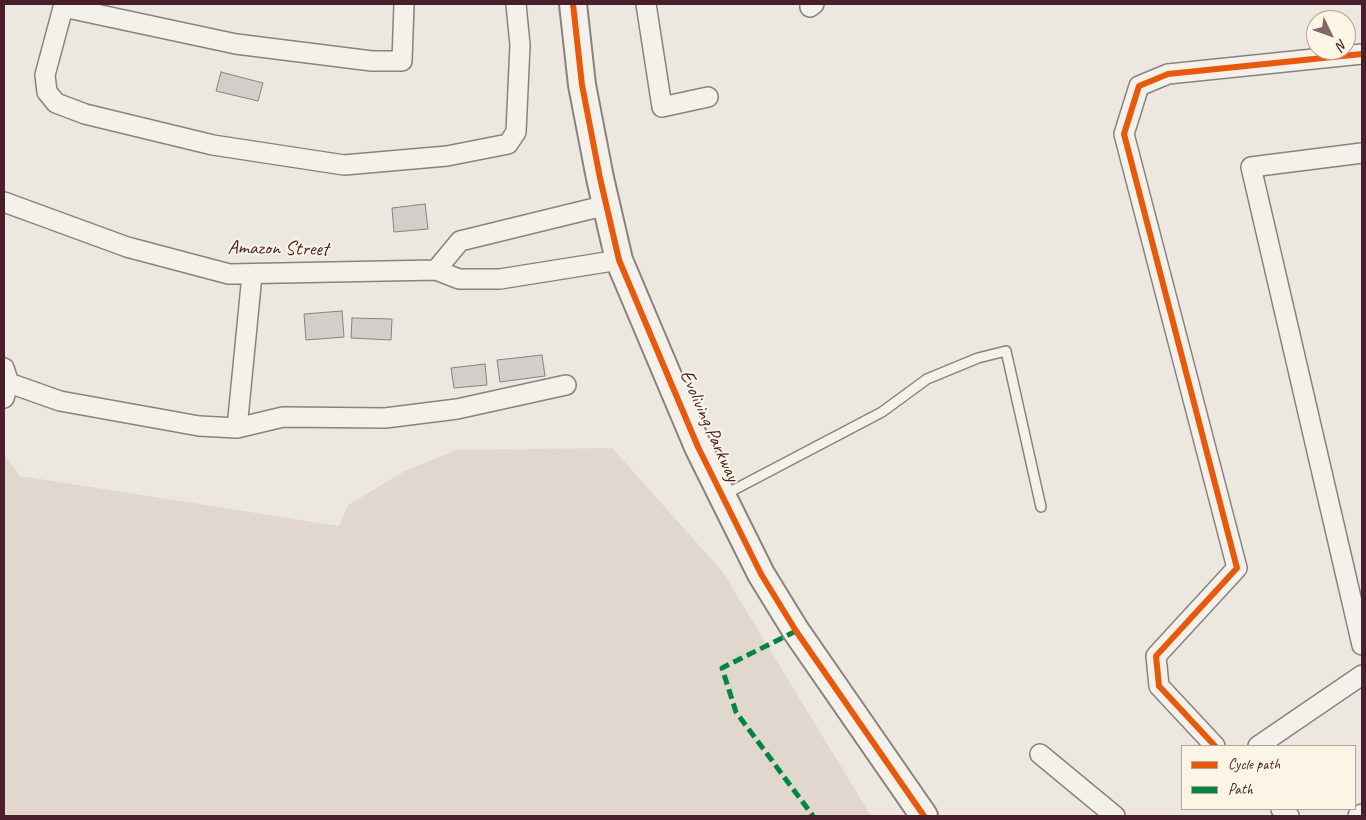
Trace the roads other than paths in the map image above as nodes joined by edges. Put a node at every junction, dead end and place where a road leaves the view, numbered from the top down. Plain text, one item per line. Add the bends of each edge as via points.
1 (404, 4) edge
2 (516, 4) edge
3 (573, 4) edge
4 (646, 4) edge
5 (63, 6) edge
6 (1362, 54) edge
7 (708, 97) dead end
8 (1362, 153) edge
9 (4, 202) edge
10 (606, 205) junction
11 (619, 260) junction
12 (436, 270) junction
13 (252, 274) junction
14 (6, 383) edge
15 (566, 385) dead end
16 (237, 428) junction
17 (721, 496) junction
18 (1041, 507) dead end
19 (1362, 645) edge
20 (1362, 675) edge
21 (1214, 745) edge
22 (1259, 745) edge
23 (1040, 754) dead end
24 (1362, 814) edge
25 (924, 816) edge
26 (1115, 816) edge
27 (1358, 816) edge

1 - 5 street via 402,61 372,61 236,44
2 - 5 street via 520,45 516,132 508,144 447,156 344,165 213,145 85,114 56,103 47,92 46,75
3 - 10 street, Evoliving Parkway via 582,85
4 - 7 street via 662,107
6 - 21 street via 1168,74 1139,86 1124,134 1237,568 1156,656 1159,686
8 - 19 street via 1252,167
9 - 13 street, Amazon Street via 127,247 229,274
10 - 11 street, Evoliving Parkway
10 - 12 street via 460,241
11 - 12 street, Amazon Street via 500,279 459,279
11 - 17 street, Evoliving Parkway
12 - 13 street, Amazon Street
13 - 16 street
14 - 16 street via 60,401 199,426
15 - 16 street via 457,409 394,417 283,416
17 - 18 lane via 882,412 927,379 978,358 1006,351
17 - 25 street, Evoliving Parkway via 761,574 796,631
20 - 22 street
23 - 26 street
24 - 27 street

